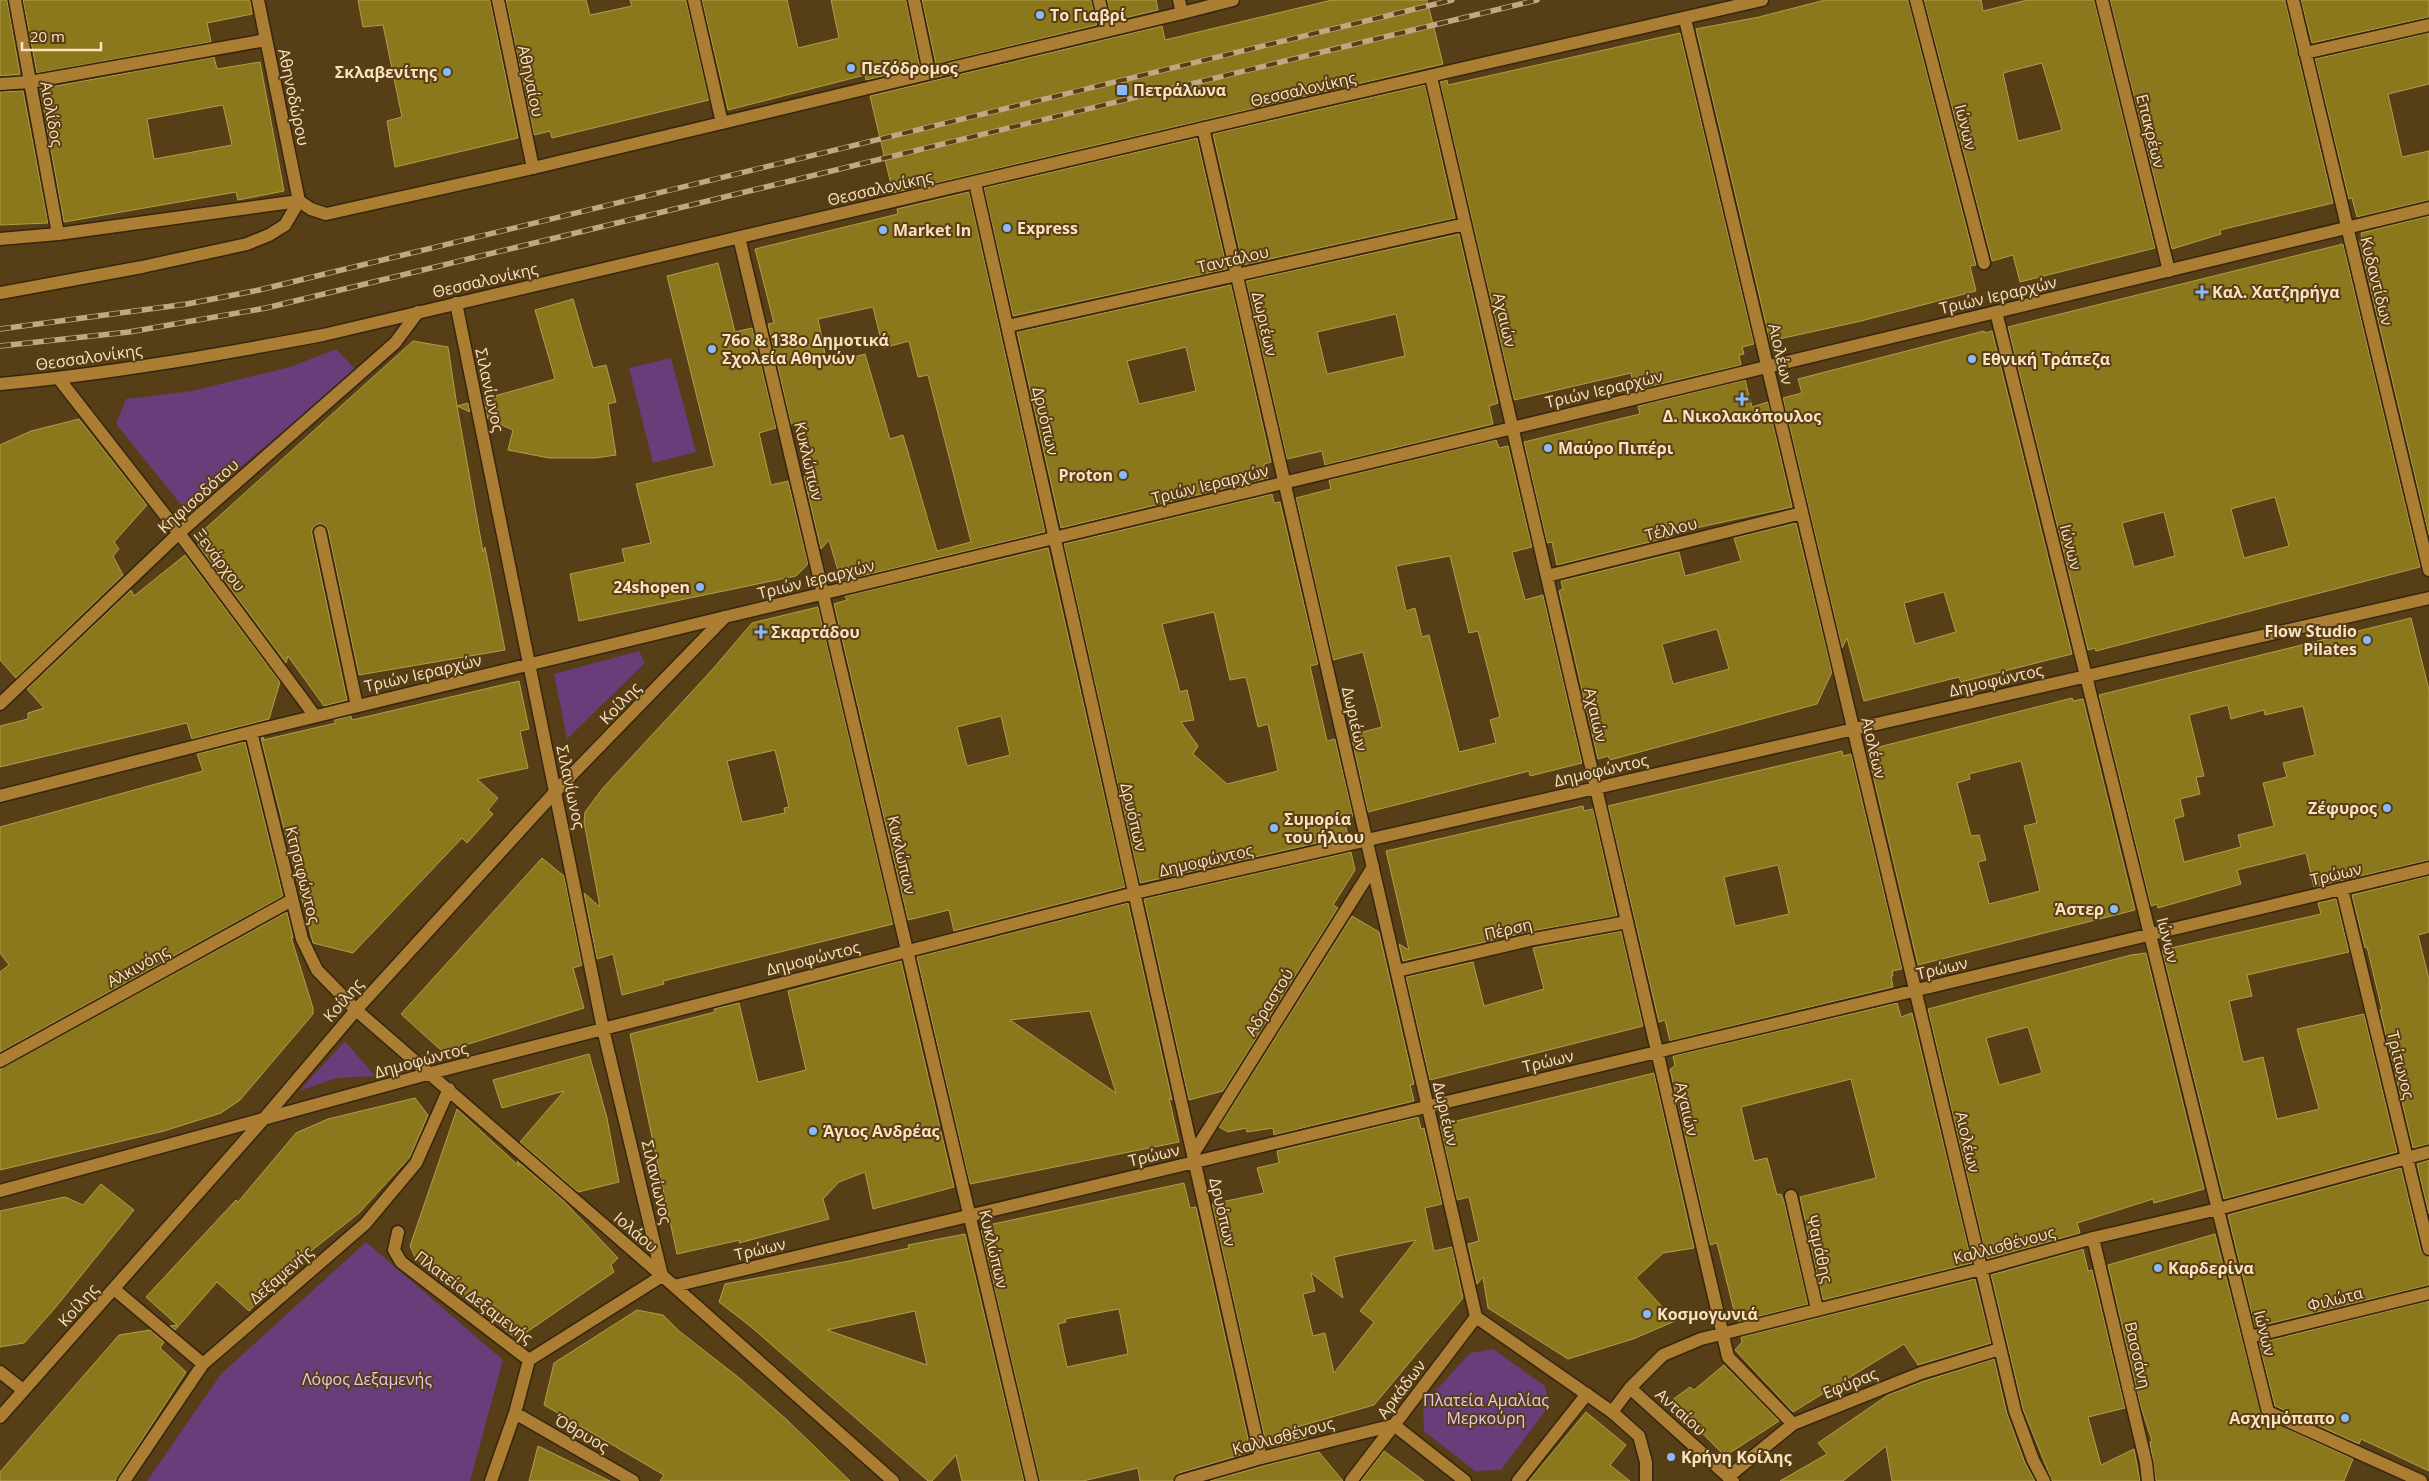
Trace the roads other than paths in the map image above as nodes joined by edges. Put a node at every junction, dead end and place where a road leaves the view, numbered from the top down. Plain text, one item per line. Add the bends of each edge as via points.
1 (15, 0) edge
2 (258, 0) edge
3 (498, 0) edge
4 (694, 0) edge
5 (914, 0) edge
6 (1098, 0) edge
7 (1233, 0) edge
8 (1762, 0) edge
9 (1916, 0) edge
10 (2102, 0) edge
11 (2293, 0) edge
12 (1180, 6) edge
13 (1685, 19) junction
14 (2429, 25) edge
15 (1106, 29) junction
16 (266, 40) junction
17 (2305, 53) junction
18 (929, 72) junction
19 (1431, 77) junction
20 (30, 82) junction
21 (0, 84) edge
22 (722, 123) junction
23 (1203, 128) junction
24 (533, 168) junction
25 (976, 182) junction
26 (299, 201) junction
27 (2429, 208) edge
28 (1466, 224) junction
29 (2347, 228) junction
30 (58, 234) junction
31 (739, 237) junction
32 (0, 239) edge
33 (1984, 263) dead end
34 (2169, 270) junction
35 (1237, 275) junction
36 (0, 293) edge
37 (456, 303) junction
38 (418, 312) junction
39 (1996, 312) junction
40 (1008, 326) junction
41 (1767, 367) junction
42 (59, 379) junction
43 (0, 384) edge
44 (1513, 427) junction
45 (1284, 483) junction
46 (1802, 513) junction
47 (320, 532) dead end
48 (179, 534) junction
49 (1055, 538) junction
50 (2429, 570) edge
51 (1547, 576) junction
52 (823, 594) junction
53 (2429, 598) edge
54 (725, 617) junction
55 (529, 664) junction
56 (2086, 676) junction
57 (0, 704) edge
58 (357, 706) junction
59 (315, 716) junction
60 (1853, 729) junction
61 (251, 732) junction
62 (1596, 788) junction
63 (555, 792) junction
64 (0, 796) edge
65 (1367, 840) junction
66 (1373, 867) junction
67 (2429, 868) edge
68 (2342, 889) junction
69 (1135, 893) junction
70 (292, 900) junction
71 (1627, 922) junction
72 (2150, 934) junction
73 (908, 951) junction
74 (1397, 971) junction
75 (1915, 991) junction
76 (356, 1010) junction
77 (603, 1029) junction
78 (1657, 1052) junction
79 (0, 1061) edge
80 (431, 1073) junction
81 (449, 1089) junction
82 (1428, 1107) junction
83 (262, 1121) junction
84 (2429, 1152) edge
85 (2407, 1157) junction
86 (1194, 1158) junction
87 (0, 1191) edge
88 (1791, 1196) dead end
89 (2218, 1209) junction
90 (970, 1216) junction
91 (398, 1232) dead end
92 (2093, 1238) junction
93 (2429, 1248) edge
94 (1981, 1269) junction
95 (662, 1276) junction
96 (674, 1286) junction
97 (114, 1289) junction
98 (2429, 1293) edge
99 (1817, 1309) junction
100 (1476, 1317) junction
101 (1722, 1334) junction
102 (2250, 1337) junction
103 (2000, 1349) junction
104 (529, 1360) junction
105 (203, 1364) junction
106 (0, 1372) edge
107 (1630, 1388) junction
108 (23, 1390) junction
109 (1587, 1394) junction
110 (1612, 1412) junction
111 (515, 1414) junction
112 (0, 1417) edge
113 (1793, 1424) junction
114 (1394, 1425) junction
115 (1261, 1458) junction
116 (1731, 1479) edge
117 (124, 1481) edge
118 (491, 1481) edge
119 (633, 1481) edge
120 (893, 1481) edge
121 (1032, 1481) edge
122 (1181, 1481) edge
123 (1351, 1481) edge
124 (1465, 1481) edge
125 (1518, 1481) edge
126 (1646, 1481) edge
127 (2044, 1481) edge
128 (2148, 1481) edge
129 (2421, 1481) edge

1 - 20 street, Αιολίδος
2 - 16 street, Αθηνοδώρου
3 - 24 street, Αθηναίου
4 - 22 street
5 - 18 street
6 - 15 street
7 - 12 street
8 - 13 street, Θεσσαλονίκης
9 - 33 street, Ιώνων
10 - 34 street, Επακρέων
11 - 17 street, Κυδαντίδων
12 - 15 street
13 - 19 street, Θεσσαλονίκης
13 - 41 street, Αιολέων
14 - 17 street
15 - 18 street
16 - 20 street
16 - 26 street, Αθηνοδώρου
17 - 29 street, Κυδαντίδων
18 - 22 street
19 - 23 street, Θεσσαλονίκης
19 - 28 street, Αχαιών
20 - 21 street
20 - 30 street, Αιολίδος
22 - 24 street
23 - 25 street, Θεσσαλονίκης
23 - 35 street, Δωριέων
24 - 26 street via 326,214
25 - 31 street, Θεσσαλονίκης
25 - 40 street, Δρυόπων
26 - 30 street
26 - 36 street via 285,225 246,244 142,268
27 - 29 street, Τριών Ιεραρχών
28 - 35 street, Ταντάλου
28 - 44 street, Αχαιών
29 - 34 street, Τριών Ιεραρχών
29 - 50 street, Κυδαντίδων
30 - 32 street
31 - 37 street, Θεσσαλονίκης
31 - 52 street, Κυκλώπων
34 - 39 street, Τριών Ιεραρχών
35 - 40 street, Ταντάλου
35 - 45 street, Δωριέων
37 - 38 street, Θεσσαλονίκης
37 - 55 street, Σιλανίωνος
38 - 42 street, Θεσσαλονίκης via 323,335
38 - 48 street, Κηφισοδότου via 395,343
39 - 41 street, Τριών Ιεραρχών
39 - 56 street, Ιώνων
40 - 49 street, Δρυόπων
41 - 44 street, Τριών Ιεραρχών
41 - 46 street, Αιολέων
42 - 43 street, Θεσσαλονίκης
42 - 48 street, Ξενάρχου
44 - 45 street, Τριών Ιεραρχών
44 - 51 street, Αχαιών
45 - 49 street, Τριών Ιεραρχών
45 - 65 street, Δωριέων
46 - 51 street, Τέλλου
46 - 60 street, Αιολέων
47 - 58 street
48 - 57 street, Κηφισοδότου
48 - 59 street, Ξενάρχου
49 - 52 street, Τριών Ιεραρχών
49 - 69 street, Δρυόπων
51 - 62 street, Αχαιών
52 - 54 street, Τριών Ιεραρχών
52 - 73 street, Κυκλώπων
53 - 56 street, Δημοφώντος
54 - 55 street, Τριών Ιεραρχών
54 - 63 street, Κοίλης
55 - 58 street, Τριών Ιεραρχών
55 - 63 street, Σιλανίωνος
56 - 60 street, Δημοφώντος
56 - 72 street, Ιώνων
58 - 59 street, Τριών Ιεραρχών
59 - 61 street, Τριών Ιεραρχών
60 - 62 street, Δημοφώντος
60 - 75 street, Αιολέων
61 - 64 street, Τριών Ιεραρχών
61 - 70 street, Κτησιφώντος
62 - 65 street, Δημοφώντος
62 - 71 street, Αχαιών
63 - 76 street, Κοίλης
63 - 77 street, Σιλανίωνος
65 - 66 street, Δωριέων
65 - 69 street, Δημοφώντος
66 - 74 street, Δωριέων
66 - 86 street, Αδραστού
67 - 68 street, Τρώων
68 - 72 street, Τρώων
68 - 85 street, Τρίτωνος
69 - 73 street, Δημοφώντος
69 - 86 street, Δρυόπων
70 - 76 street, Κτησιφώντος via 302,939 317,970
70 - 79 street, Αλκινόης
71 - 74 street, Πέρση via 1534,939
71 - 78 street, Αχαιών
72 - 75 street, Τρώων
72 - 89 street, Ιώνων
73 - 77 street, Δημοφώντος
73 - 90 street, Κυκλώπων
74 - 82 street, Δωριέων
75 - 78 street, Τρώων
75 - 94 street, Αιολέων
76 - 80 street, Ιολάου
76 - 83 street, Κοίλης
77 - 80 street, Δημοφώντος
77 - 95 street, Σιλανίωνος
78 - 82 street, Τρώων
78 - 101 street, Αχαιών
80 - 81 street, Ιολάου
80 - 83 street, Δημοφώντος
81 - 95 street, Ιολάου
81 - 105 street, Δεξαμενής via 416,1162 365,1224
82 - 86 street, Τρώων
82 - 100 street, Δωριέων
83 - 87 street, Δημοφώντος
83 - 97 street, Κοίλης
84 - 85 street, Καλλισθένους
85 - 89 street, Καλλισθένους
85 - 93 street, Τρίτωνος
86 - 90 street, Τρώων
86 - 115 street, Δρυόπων
88 - 99 street, Ψαμάθης
89 - 92 street, Καλλισθένους
89 - 102 street, Ιώνων
90 - 96 street, Τρώων
90 - 121 street, Κυκλώπων
91 - 104 street, Πλατεία Δεξαμενής via 394,1250 401,1262
92 - 94 street, Καλλισθένους
92 - 128 street, Βασσάνη
94 - 99 street, Καλλισθένους
94 - 103 street, Αιολέων
95 - 96 street, Ιολάου
95 - 104 street
96 - 120 street, Ιολάου
97 - 105 street
97 - 108 street, Κοίλης
98 - 102 street, Φιλώτα
99 - 101 street, Καλλισθένους
100 - 109 street
100 - 114 street, Αρκάδων
101 - 107 street, Καλλισθένους via 1663,1355
101 - 113 street, Αχαιών via 1728,1357
102 - 129 street, Ιώνων via 2268,1412
103 - 113 street, Εφύρας via 1921,1373
103 - 127 street, Αιολέων via 2014,1411 2032,1460
104 - 111 street
105 - 117 street, Δεξαμενής
106 - 108 street
107 - 110 street, Καλλισθένους
107 - 116 street, Ανταίου
108 - 112 street, Κοίλης
109 - 110 street
109 - 125 street
110 - 126 street via 1639,1436 1646,1462
111 - 118 street
111 - 119 street, Όθρυος
113 - 116 street, Εφύρας
114 - 115 street, Καλλισθένους
114 - 123 street, Αρκάδων
114 - 124 street
115 - 122 street, Καλλισθένους

